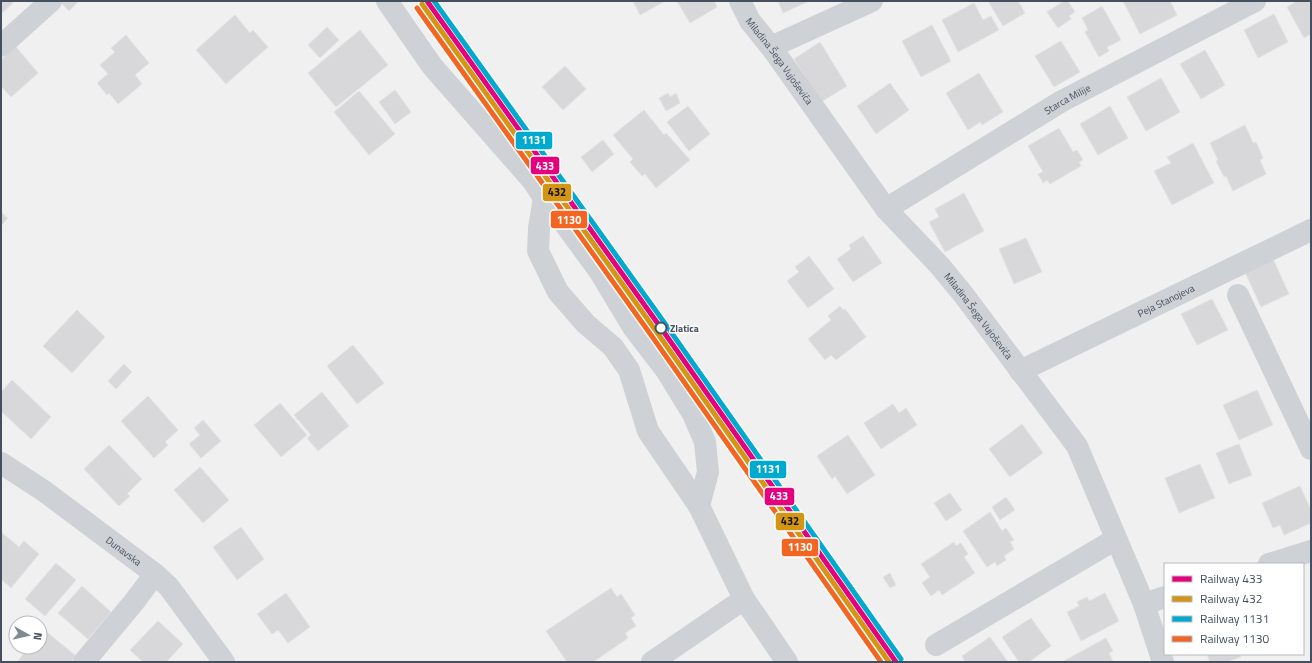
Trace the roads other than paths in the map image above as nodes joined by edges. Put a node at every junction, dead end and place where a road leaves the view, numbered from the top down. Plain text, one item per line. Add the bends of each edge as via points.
1 (51, 1) edge
2 (387, 1) edge
3 (740, 1) edge
4 (872, 1) edge
5 (1255, 1) edge
6 (1, 46) edge
7 (771, 47) junction
8 (544, 198) junction
9 (886, 209) junction
10 (1311, 230) edge
11 (1238, 295) dead end
12 (1020, 370) junction
13 (1311, 449) edge
14 (1, 463) edge
15 (699, 506) junction
16 (1116, 540) junction
17 (1311, 551) edge
18 (1272, 563) edge
19 (155, 574) junction
20 (1164, 597) edge
21 (744, 599) junction
22 (1144, 604) junction
23 (936, 645) dead end
24 (84, 662) edge
25 (224, 662) edge
26 (652, 662) edge
27 (787, 662) edge
28 (1163, 662) edge

1 - 6 street
2 - 8 street via 432,66 533,181
3 - 7 street, Miladina Šega Vujoševića via 750,21
4 - 7 street
5 - 9 street, Starca Milije via 1062,101
7 - 9 street, Miladina Šega Vujoševića
8 - 15 street via 600,272 633,327 666,370 693,414 705,442 708,472
8 - 15 street via 538,228 538,251 558,292 586,324 613,347 629,370 648,431
9 - 12 street, Miladina Šega Vujoševića via 940,266
10 - 12 street, Peja Stanojeva
11 - 13 street
12 - 16 street, Miladina Šega Vujoševića via 1077,446
14 - 19 street, Dunavska via 44,491
15 - 21 street
16 - 22 street, Miladina Šega Vujoševića
16 - 23 street
17 - 18 street
19 - 24 street
19 - 25 street, Dunavska via 169,587
20 - 22 street
21 - 26 street
21 - 27 street
22 - 28 street, Miladina Šega Vujoševića

